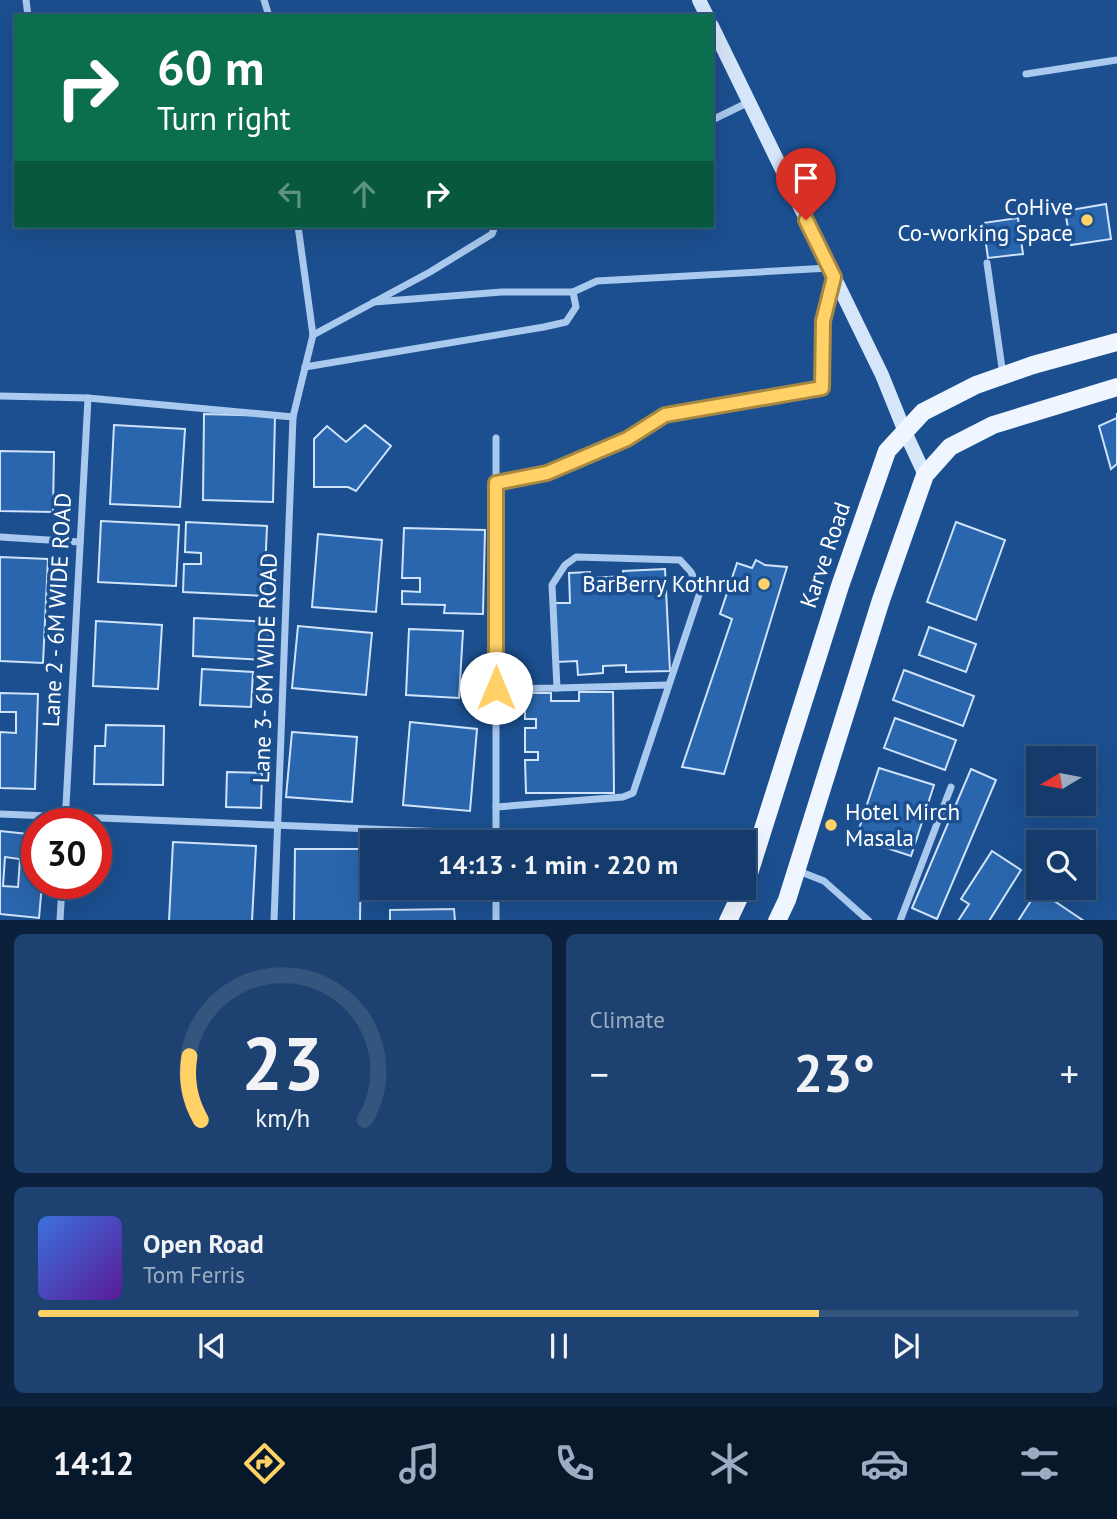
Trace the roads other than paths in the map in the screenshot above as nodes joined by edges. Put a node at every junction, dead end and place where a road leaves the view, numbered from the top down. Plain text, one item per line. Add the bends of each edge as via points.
1 (714, 31) edge
2 (1117, 60) edge
3 (1026, 74) dead end
4 (749, 102) junction
5 (714, 119) edge
6 (298, 228) edge
7 (494, 228) edge
8 (987, 263) dead end
9 (832, 272) junction
10 (573, 292) junction
11 (374, 302) junction
12 (313, 335) junction
13 (1117, 342) edge
14 (305, 367) junction
15 (1004, 375) junction
16 (1117, 387) edge
17 (0, 396) edge
18 (88, 398) junction
19 (293, 417) junction
20 (905, 432) junction
21 (496, 438) dead end
22 (925, 475) junction
23 (496, 483) junction
24 (0, 537) edge
25 (80, 542) junction
26 (668, 685) junction
27 (496, 688) junction
28 (557, 688) junction
29 (951, 787) dead end
30 (496, 807) junction
31 (66, 808) edge
32 (0, 814) edge
33 (21, 816) edge
34 (112, 821) edge
35 (279, 825) junction
36 (362, 830) edge
37 (496, 830) edge
38 (796, 870) junction
39 (61, 899) edge
40 (496, 900) edge
41 (60, 920) edge
42 (274, 920) edge
43 (496, 920) edge
44 (728, 920) edge
45 (777, 920) edge
46 (869, 920) edge
47 (900, 920) edge

1 - 4 street
2 - 3 street
4 - 5 street
4 - 9 street
6 - 12 street
7 - 11 street via 492,234
8 - 15 street
9 - 10 street via 597,281
9 - 20 street
9 - 23 street via 823,321 822,388 665,415 627,439 547,473
10 - 11 street via 502,292
10 - 14 street via 576,307 566,322
11 - 12 street
12 - 14 street, Lane 3- 6M WIDE ROAD
13 - 15 main road, Karve Road
14 - 19 street, Lane 3- 6M WIDE ROAD
15 - 20 main road, Karve Road via 923,412
16 - 22 main road via 993,425 950,447
17 - 18 street
18 - 19 street
18 - 25 street, Lane 2 - 6M WIDE ROAD
19 - 35 street, Lane 3- 6M WIDE ROAD
20 - 22 street
20 - 44 main road, Karve Road via 887,451 746,883
21 - 23 street
22 - 38 main road
23 - 27 street
24 - 25 street
25 - 31 street, Lane 2 - 6M WIDE ROAD
26 - 28 street
26 - 28 street via 700,592 691,572 680,560 576,557 552,585
26 - 30 street via 633,793
27 - 28 street
27 - 30 street
29 - 47 street
30 - 37 street
32 - 33 street
34 - 35 street
35 - 36 street
35 - 42 street, Lane 3- 6M WIDE ROAD
38 - 45 main road
38 - 46 street via 824,881
39 - 41 street
40 - 43 street

